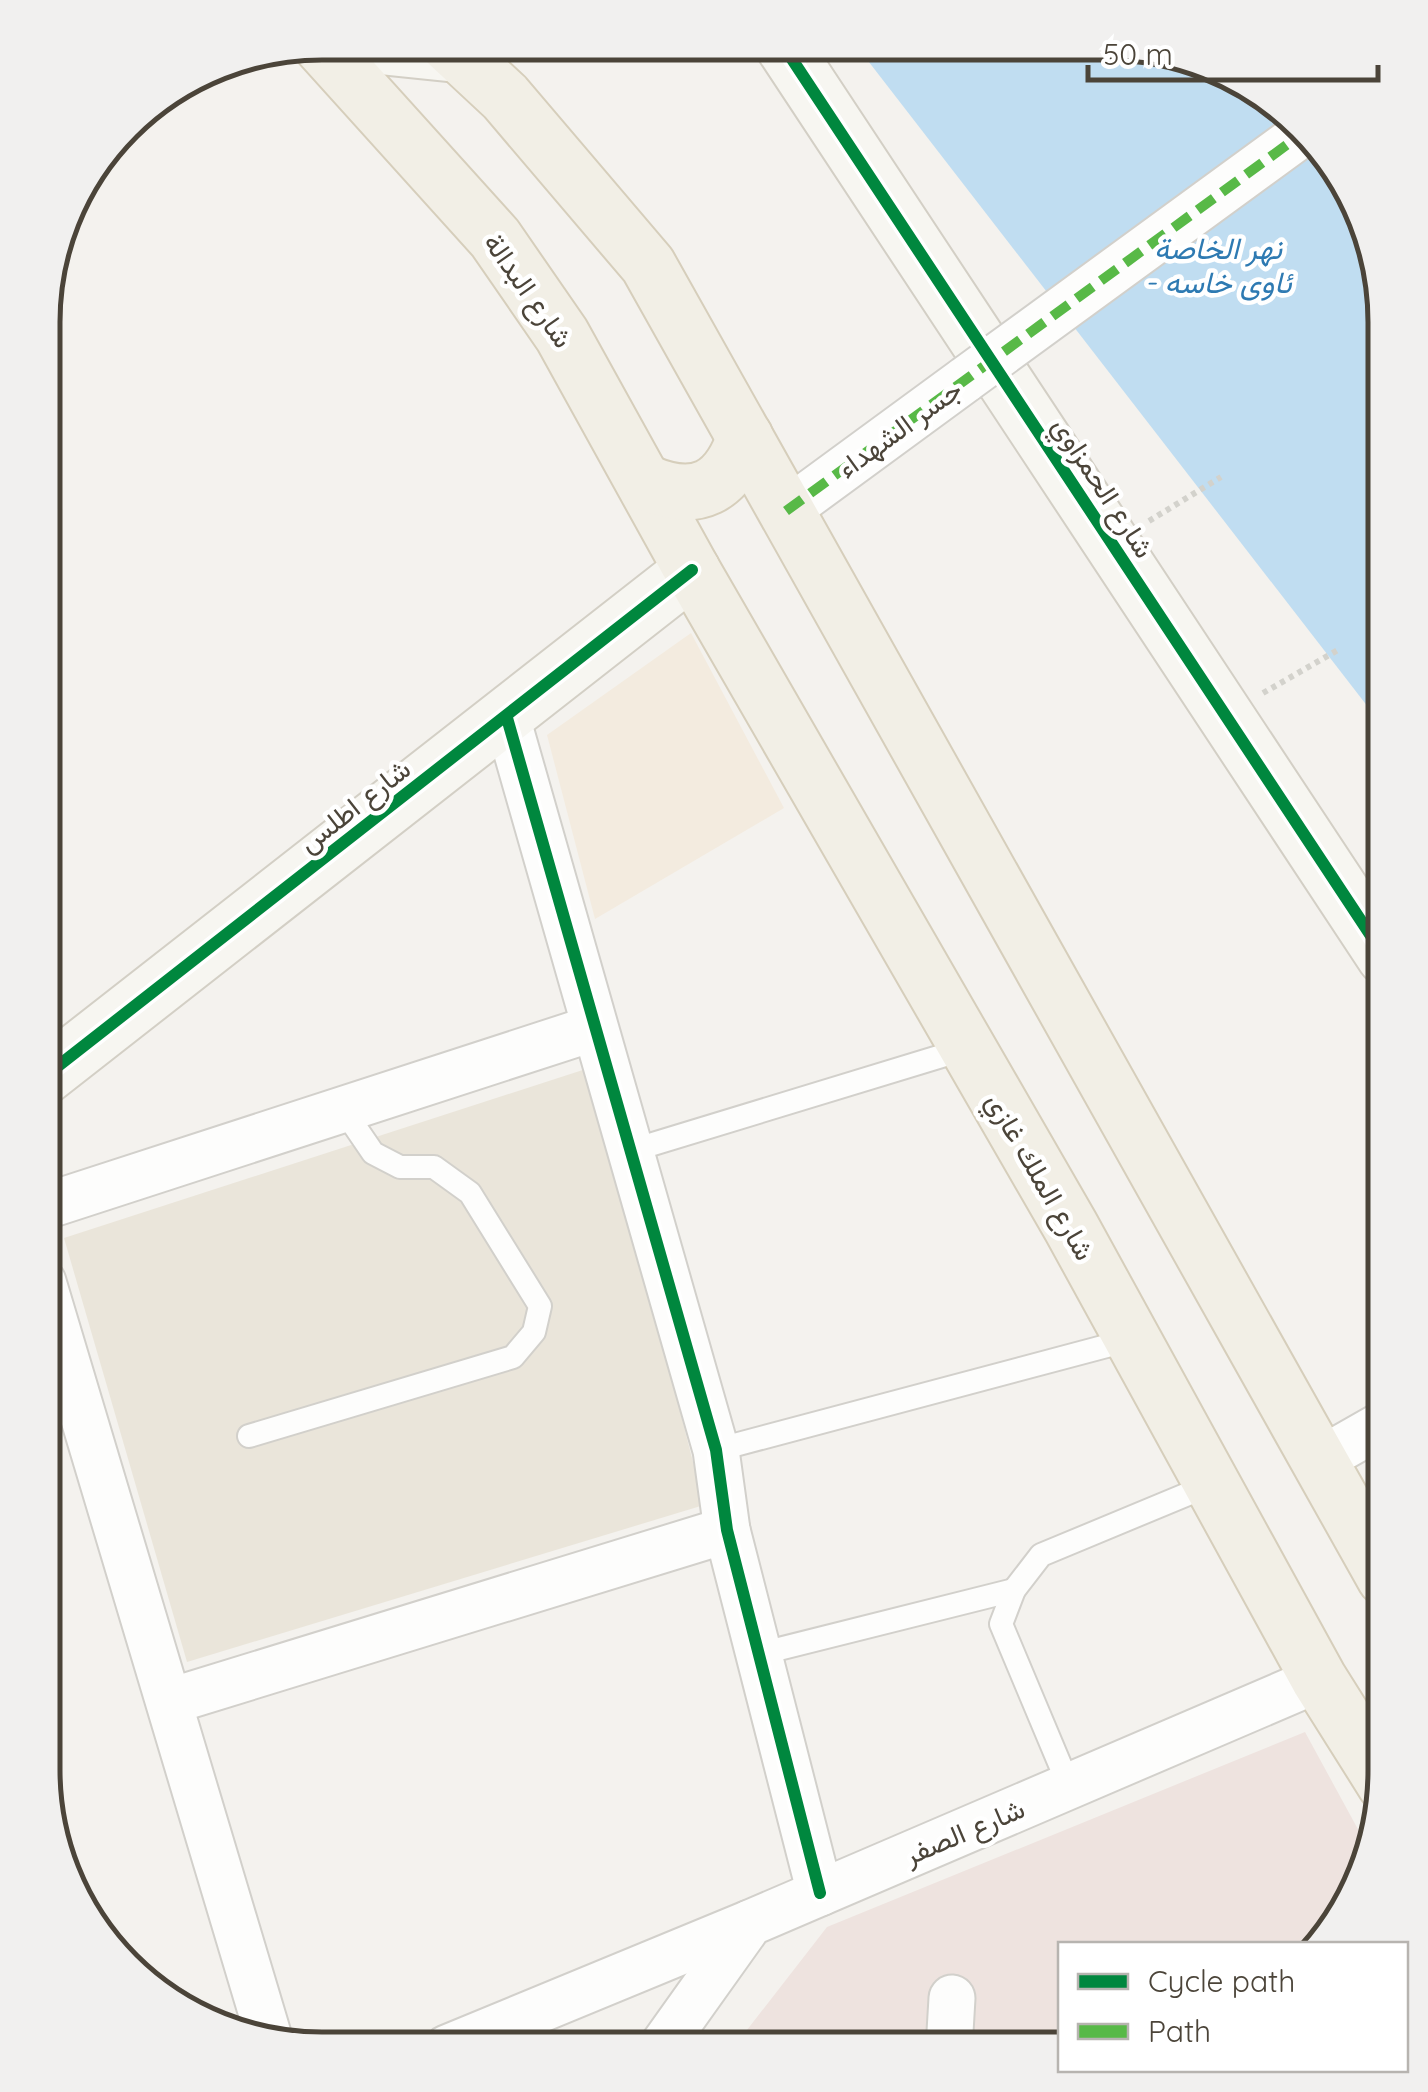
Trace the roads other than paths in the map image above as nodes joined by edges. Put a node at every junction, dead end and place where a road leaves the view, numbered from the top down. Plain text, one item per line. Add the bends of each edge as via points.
1 (334, 60) edge
2 (466, 60) edge
3 (801, 60) edge
4 (1294, 140) edge
5 (745, 437) junction
6 (647, 482) junction
7 (786, 510) junction
8 (692, 570) junction
9 (507, 718) junction
10 (1368, 930) edge
11 (594, 1028) junction
12 (968, 1048) junction
13 (60, 1064) edge
14 (344, 1110) junction
15 (630, 1152) junction
16 (60, 1202) edge
17 (60, 1338) edge
18 (1133, 1340) junction
19 (1367, 1433) edge
20 (249, 1436) dead end
21 (716, 1450) junction
22 (1320, 1460) junction
23 (1212, 1484) junction
24 (728, 1530) junction
25 (1367, 1546) edge
26 (1014, 1590) junction
27 (759, 1654) junction
28 (1319, 1678) junction
29 (171, 1701) junction
30 (1367, 1755) edge
31 (1068, 1786) junction
32 (820, 1893) junction
33 (750, 1923) junction
34 (952, 1998) dead end
35 (265, 2025) edge
36 (486, 2032) edge
37 (672, 2032) edge
38 (950, 2032) edge

1 - 6 main road, شارع البدالة via 495,238 562,335
2 - 5 main road via 648,265
3 - 10 street, شارع الحمزاوي
4 - 7 street, جسر الشهداء, bridge
5 - 6 main road via 737,462 720,482 670,493
5 - 7 main road
6 - 8 main road, شارع البدالة
7 - 22 main road
8 - 9 street, شارع اطلس
8 - 12 main road, شارع الملك غازي
9 - 11 street
9 - 13 street, شارع اطلس
11 - 14 street
11 - 15 street
12 - 15 lane
12 - 18 main road, شارع الملك غازي
14 - 16 street
14 - 20 lane via 373,1153 400,1167 434,1168 470,1193 540,1306 534,1332 513,1357
15 - 21 street
17 - 29 street
18 - 21 lane
18 - 23 main road, شارع الملك غازي
19 - 22 street
21 - 24 street
22 - 25 main road
23 - 26 lane via 1041,1555
23 - 28 main road, شارع الملك غازي
24 - 27 street
24 - 29 street
26 - 27 lane
26 - 31 lane via 1001,1624
27 - 32 street
28 - 30 main road, شارع الملك غازي
28 - 31 street, شارع الصفر
29 - 35 street
31 - 32 street, شارع الصفر
32 - 33 street, شارع الصفر
33 - 36 street, شارع الصفر
33 - 37 street
34 - 38 street

